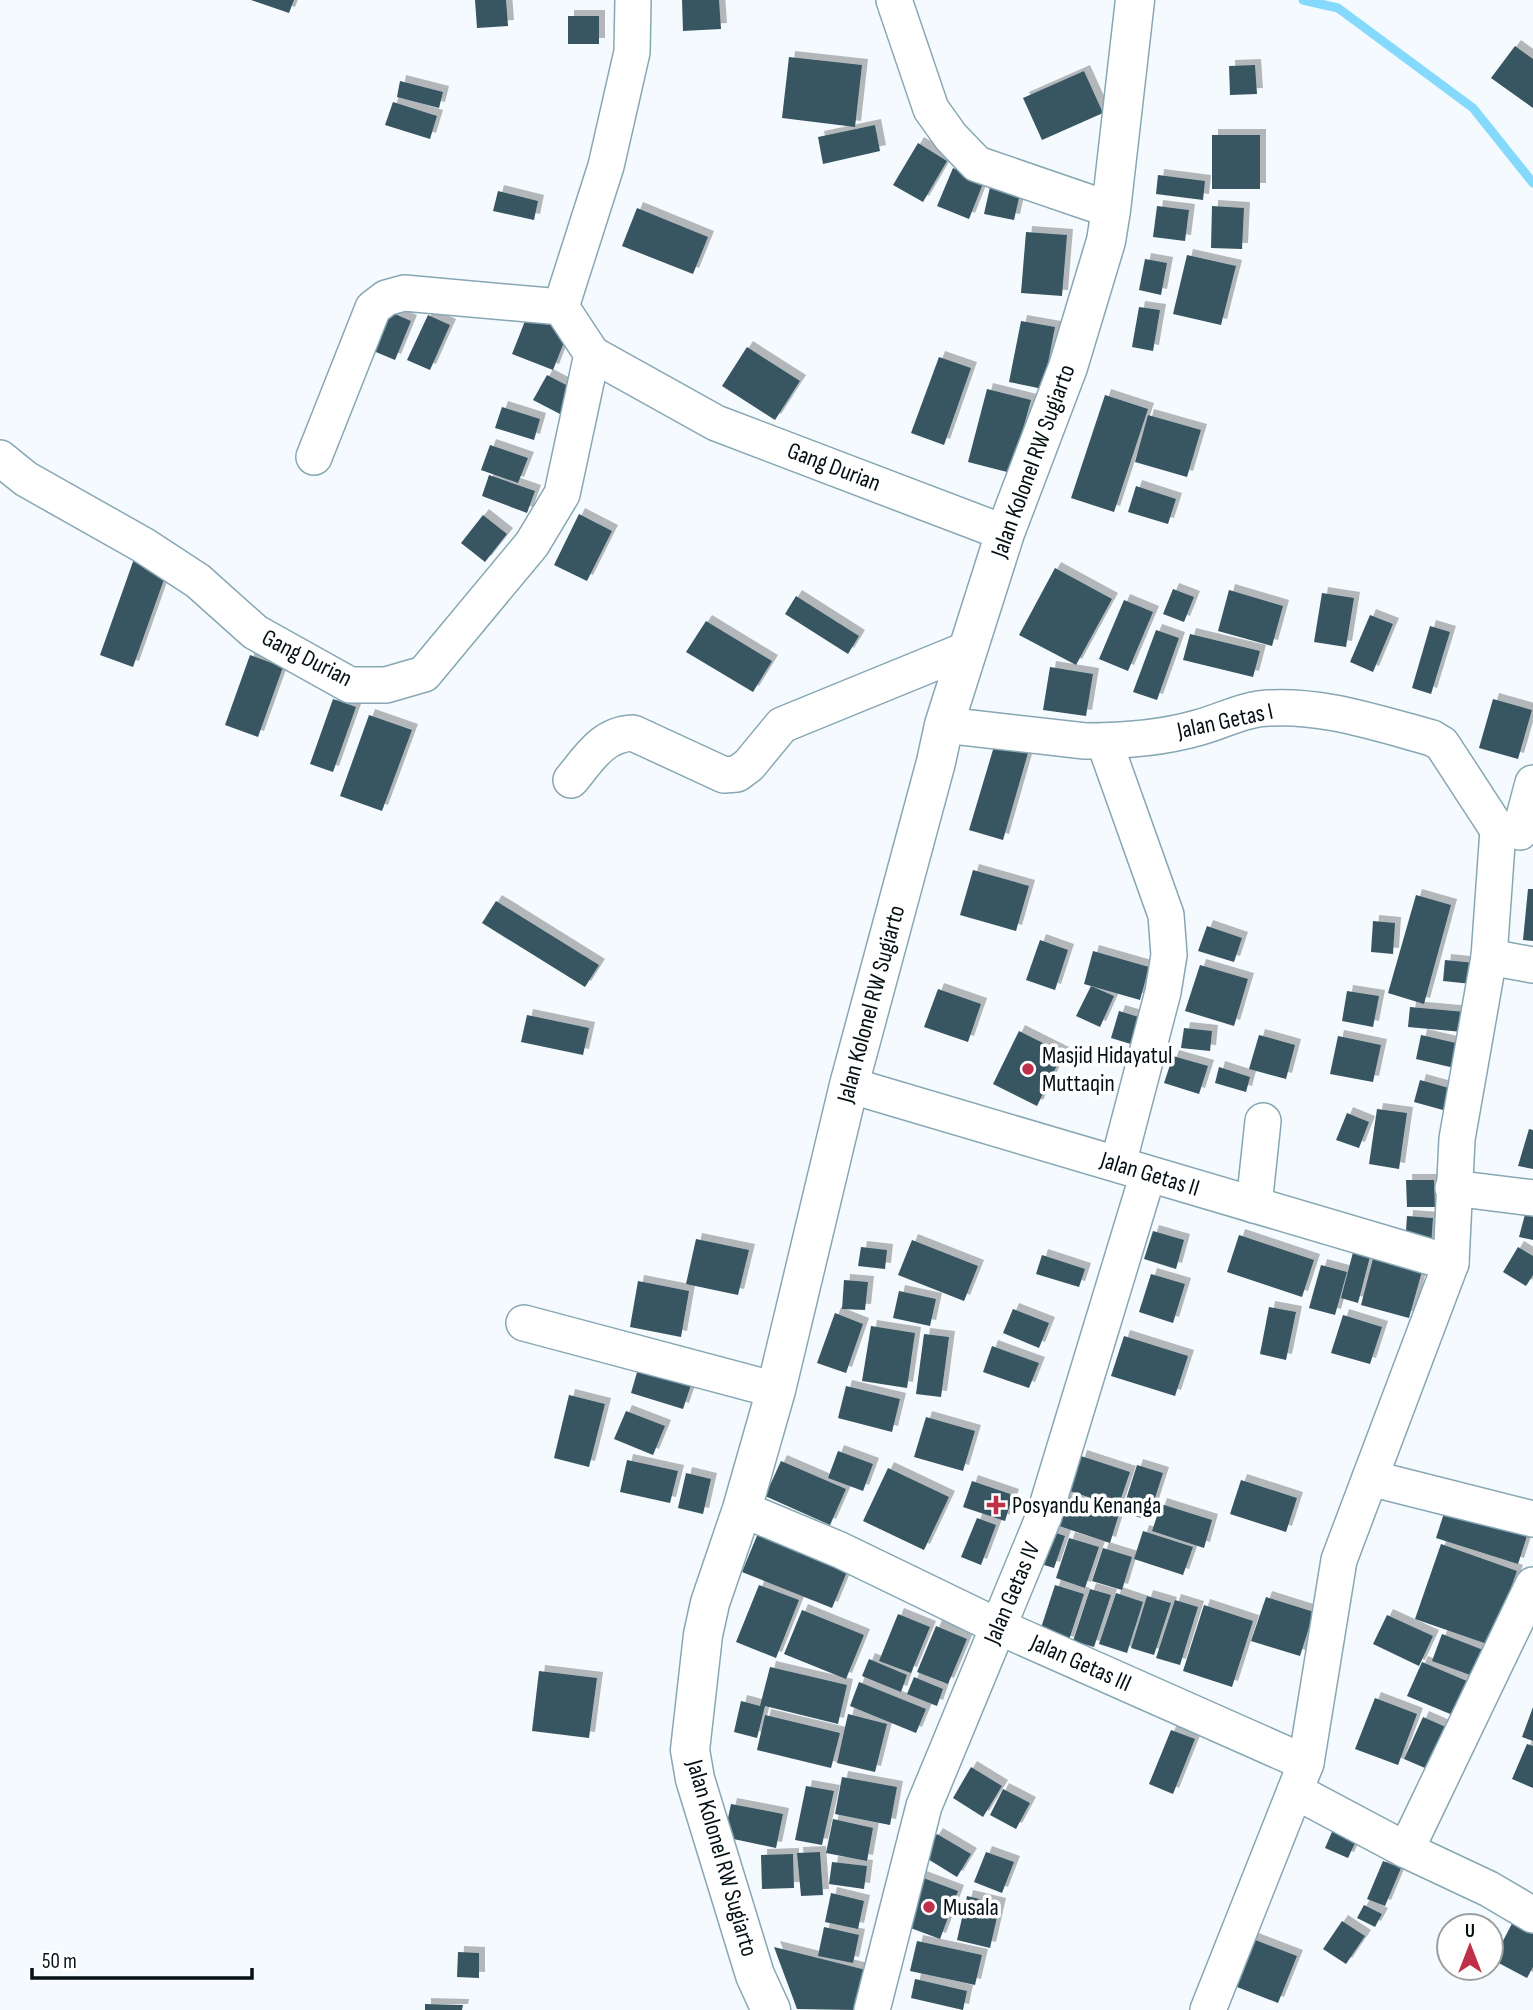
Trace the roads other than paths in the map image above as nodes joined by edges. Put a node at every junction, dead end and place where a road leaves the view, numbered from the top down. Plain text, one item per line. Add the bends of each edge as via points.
1 (633, 0) edge
2 (894, 0) edge
3 (1135, 0) edge
4 (1111, 210) junction
5 (561, 307) junction
6 (592, 354) junction
7 (314, 457) dead end
8 (0, 458) edge
9 (1005, 533) junction
10 (968, 649) junction
11 (944, 725) junction
12 (1104, 741) junction
13 (571, 780) dead end
14 (1533, 783) edge
15 (1517, 832) edge
16 (1489, 957) junction
17 (1533, 965) edge
18 (849, 1085) junction
19 (1262, 1121) dead end
20 (1133, 1169) junction
21 (1453, 1188) junction
22 (1533, 1198) edge
23 (1254, 1205) junction
24 (1451, 1263) junction
25 (524, 1323) dead end
26 (776, 1390) junction
27 (1370, 1478) junction
28 (742, 1509) junction
29 (1533, 1519) edge
30 (1533, 1585) edge
31 (997, 1626) junction
32 (1301, 1777) junction
33 (1406, 1850) junction
34 (1533, 1916) edge
35 (771, 2010) edge
36 (873, 2010) edge
37 (1208, 2010) edge

1 - 5 street via 632,52 606,166
2 - 4 street via 931,109 977,164
3 - 4 main road, Jalan Kolonel RW Sugiarto
4 - 9 main road, Jalan Kolonel RW Sugiarto via 1068,367
5 - 6 street, Gang Durian
5 - 7 street via 404,293 386,298 373,308
6 - 8 street, Gang Durian via 562,494 532,544 424,674 386,685 350,685 255,632 198,581 26,479
6 - 9 street, Gang Durian via 716,423
9 - 10 main road, Jalan Kolonel RW Sugiarto
10 - 11 main road, Jalan Kolonel RW Sugiarto
10 - 13 street via 782,725 737,774 724,775 650,739 618,733 600,745
11 - 12 street, Jalan Getas I
11 - 18 main road, Jalan Kolonel RW Sugiarto
12 - 15 street, Jalan Getas I via 1196,729 1255,710 1318,710 1442,744
12 - 20 street, Jalan Getas IV via 1166,915 1169,955
14 - 15 street
15 - 16 street
16 - 17 street
16 - 21 street via 1457,1139
18 - 20 street, Jalan Getas II
18 - 26 main road, Jalan Kolonel RW Sugiarto
19 - 23 street
20 - 23 street, Jalan Getas II
20 - 31 street, Jalan Getas IV via 1044,1516
21 - 22 street
21 - 24 street
23 - 24 street, Jalan Getas II
24 - 27 street
25 - 26 street
26 - 28 main road, Jalan Kolonel RW Sugiarto
27 - 29 street
27 - 32 street via 1339,1560
28 - 31 street, Jalan Getas III via 841,1550
28 - 35 main road, Jalan Kolonel RW Sugiarto via 702,1635 690,1750 755,1975
30 - 33 street
31 - 32 street, Jalan Getas III
31 - 36 street, Jalan Getas IV via 924,1806
32 - 33 street, Jalan Getas III
32 - 37 street
33 - 34 street, Jalan Getas III via 1489,1889

